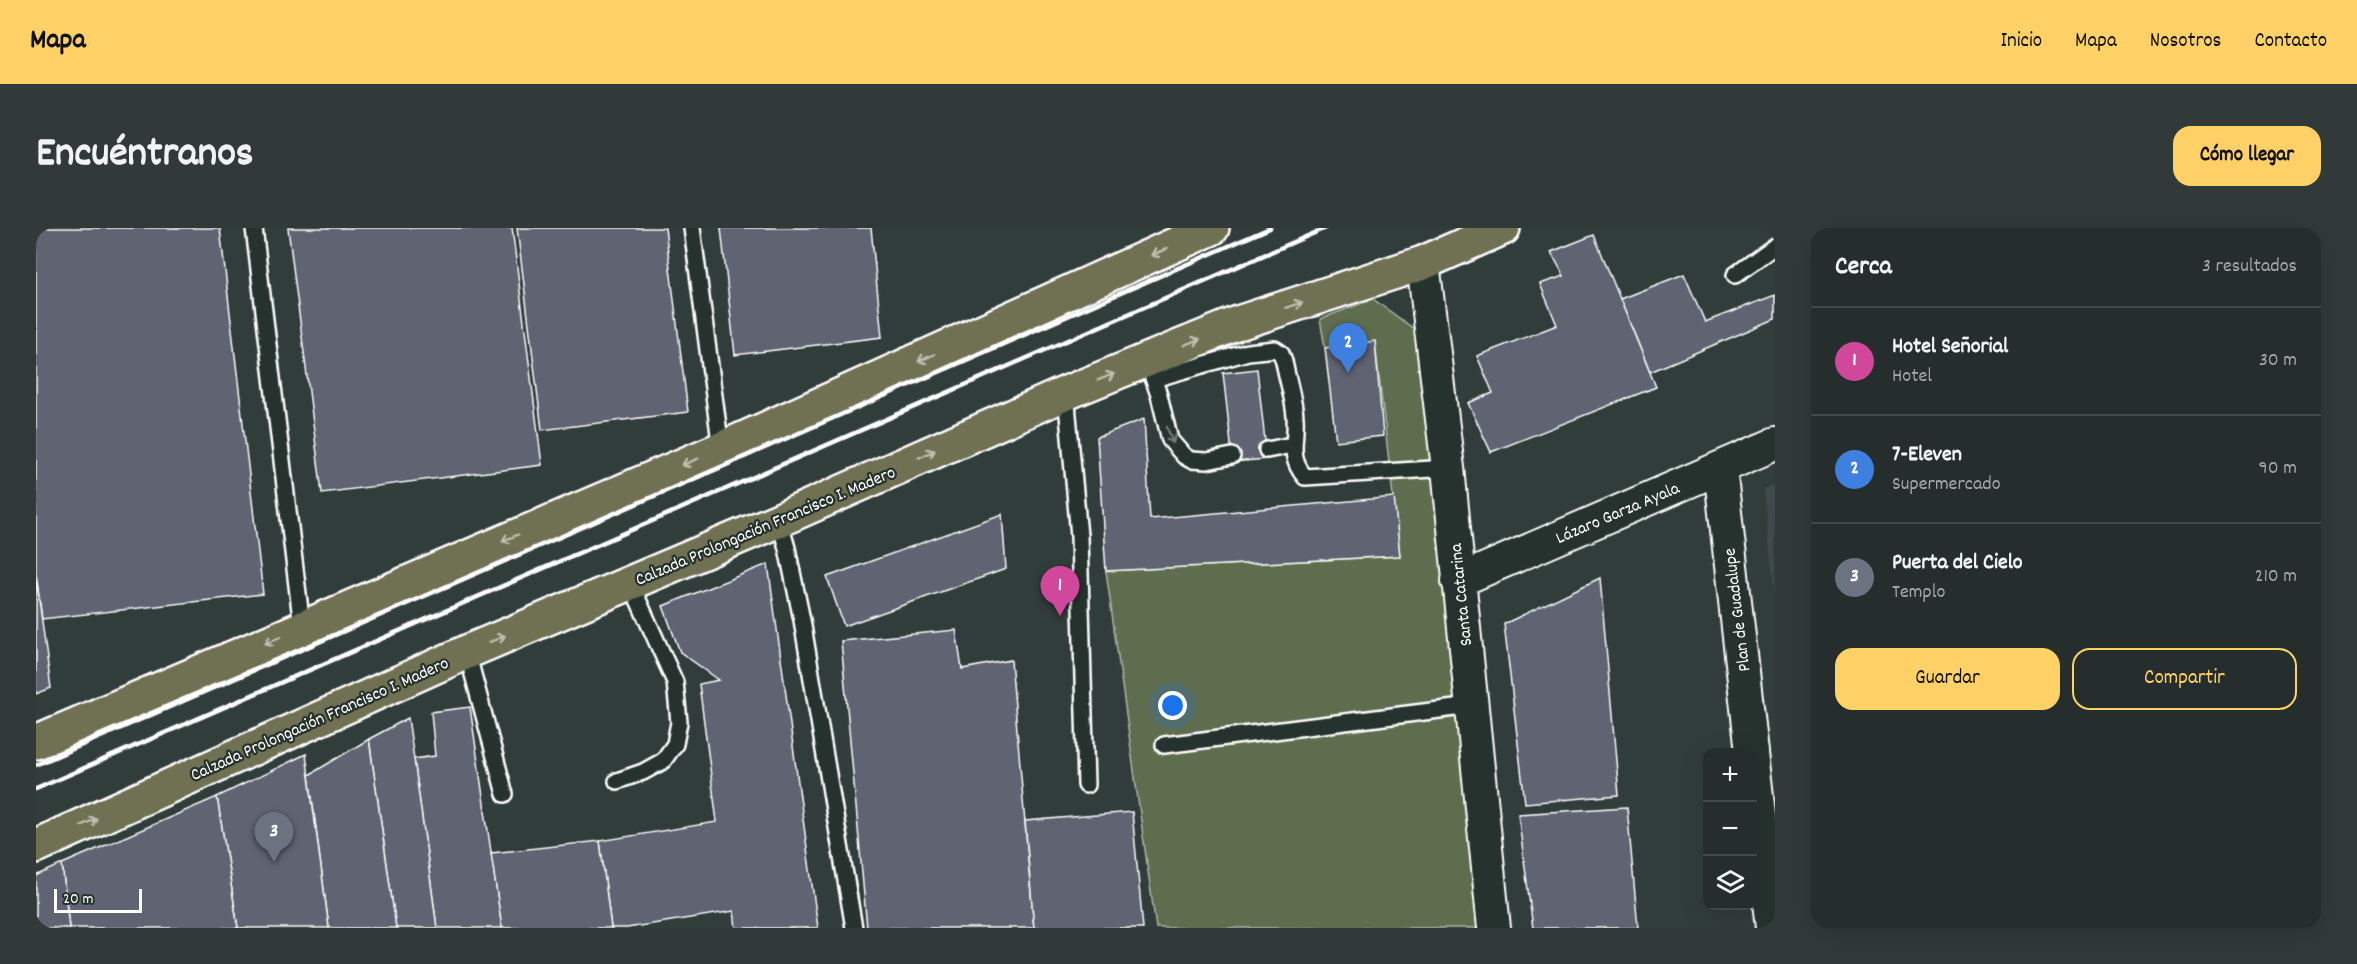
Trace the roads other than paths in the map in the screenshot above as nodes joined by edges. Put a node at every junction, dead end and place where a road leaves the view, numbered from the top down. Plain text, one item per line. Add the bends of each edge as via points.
1 (254, 228) edge
2 (693, 228) edge
3 (1212, 228) edge
4 (1503, 228) edge
5 (1775, 246) edge
6 (1423, 263) junction
7 (1735, 275) dead end
8 (1243, 337) junction
9 (1150, 370) junction
10 (1066, 393) junction
11 (1775, 444) edge
12 (1292, 445) junction
13 (721, 448) junction
14 (1267, 450) dead end
15 (1232, 456) dead end
16 (1448, 468) junction
17 (1720, 468) junction
18 (779, 520) junction
19 (1458, 580) junction
20 (630, 582) junction
21 (303, 627) junction
22 (466, 652) junction
23 (1471, 705) junction
24 (36, 742) edge
25 (1164, 745) dead end
26 (1751, 748) edge
27 (1757, 775) edge
28 (617, 781) dead end
29 (1086, 785) dead end
30 (506, 794) dead end
31 (1768, 824) edge
32 (36, 846) edge
33 (854, 928) edge
34 (1494, 928) edge
35 (1772, 928) edge

1 - 21 lane
2 - 13 lane
3 -> 13 main road
4 - 6 main road, Calzada Prolongación Francisco I. Madero
5 - 7 lane
8 -> 6 main road, Calzada Prolongación Francisco I. Madero
6 - 16 street, Santa Catarina
9 -> 8 main road, Calzada Prolongación Francisco I. Madero
8 - 12 lane via 1281,354 1295,417
10 -> 9 main road, Calzada Prolongación Francisco I. Madero
9 -> 15 lane via 1170,440 1184,456 1207,461
18 -> 10 main road, Calzada Prolongación Francisco I. Madero
10 - 29 lane via 1079,536
11 - 17 street, Lázaro Garza Ayala
12 - 14 lane
12 - 16 lane via 1298,469 1305,477
13 -> 21 main road
16 - 19 street, Santa Catarina
17 - 19 street, Lázaro Garza Ayala
17 - 26 street, Plan de Guadalupe
18 - 20 main road, Calzada Prolongación Francisco I. Madero
18 - 33 lane via 802,620
19 - 23 street, Santa Catarina
22 -> 20 main road, Calzada Prolongación Francisco I. Madero
20 - 28 lane via 675,682 679,722 675,744 663,761
21 -> 24 main road
22 - 30 lane
32 -> 22 main road, Calzada Prolongación Francisco I. Madero
23 - 25 lane
23 - 34 street, Santa Catarina
27 - 31 street, Plan de Guadalupe
31 - 35 street, Plan de Guadalupe

